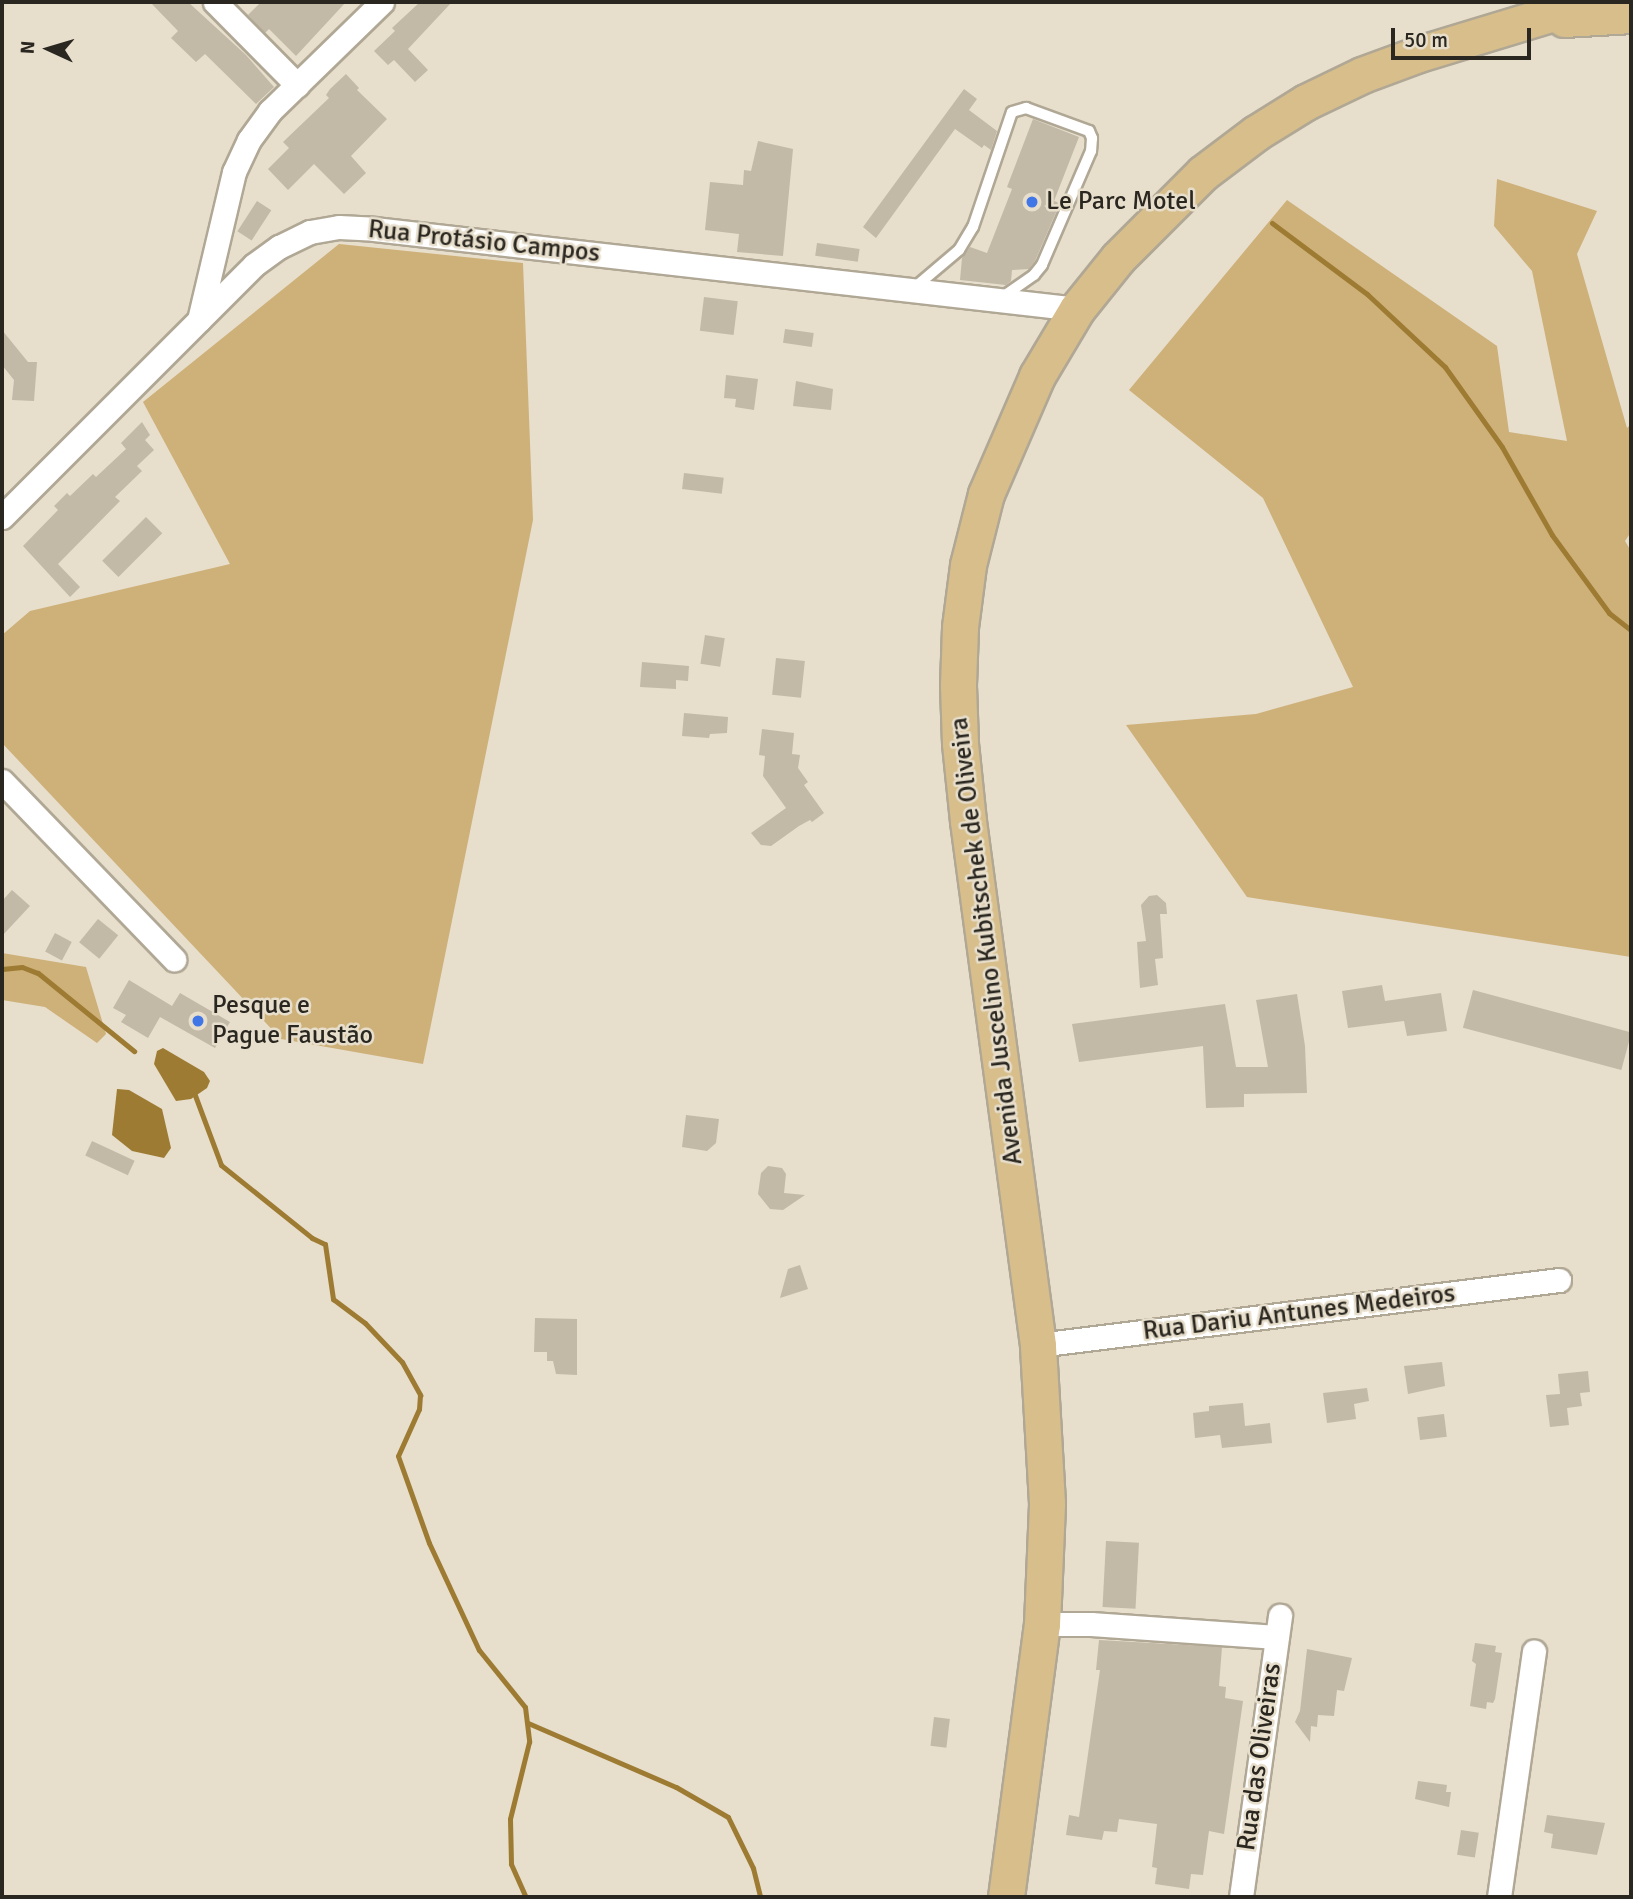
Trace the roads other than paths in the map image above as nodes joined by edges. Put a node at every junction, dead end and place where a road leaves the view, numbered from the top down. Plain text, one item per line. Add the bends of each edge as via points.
1 (215, 2) edge
2 (382, 2) edge
3 (1590, 2) edge
4 (1631, 15) edge
5 (1536, 20) junction
6 (298, 85) junction
7 (912, 290) junction
8 (999, 300) junction
9 (1077, 309) junction
10 (199, 320) junction
11 (2, 517) edge
12 (2, 781) edge
13 (174, 959) dead end
14 (1559, 1280) dead end
15 (1038, 1345) junction
16 (1042, 1624) junction
17 (1534, 1651) dead end
18 (1006, 1897) edge
19 (1241, 1897) edge
20 (1499, 1897) edge

1 - 6 street
2 - 6 street
3 - 5 main road, Avenida Juscelino Kubitschek de Oliveira
4 - 5 main road, Avenida Juscelino Kubitschek de Oliveira
5 - 9 main road, Avenida Juscelino Kubitschek de Oliveira via 1362,75 1256,133 1154,218
6 - 10 street via 270,111 234,172
7 - 8 street, Rua Protásio Campos
7 - 8 lane via 959,250 973,227 1012,112 1027,108 1088,131 1091,151 1042,265
7 - 10 street, Rua Protásio Campos via 339,227 310,232 279,247 254,265
8 - 9 street, Rua Protásio Campos
9 - 15 main road, Avenida Juscelino Kubitschek de Oliveira via 1037,376 986,494 968,565 960,627 958,685 968,821
10 - 11 street, Rua Protásio Campos
12 - 13 street
14 - 15 street, Rua Dariu Antunes Medeiros
15 - 16 main road, Avenida Juscelino Kubitschek de Oliveira via 1047,1503
16 - 18 main road, Avenida Juscelino Kubitschek de Oliveira
16 - 19 street, Rua das Oliveiras via 1278,1626
17 - 20 street

